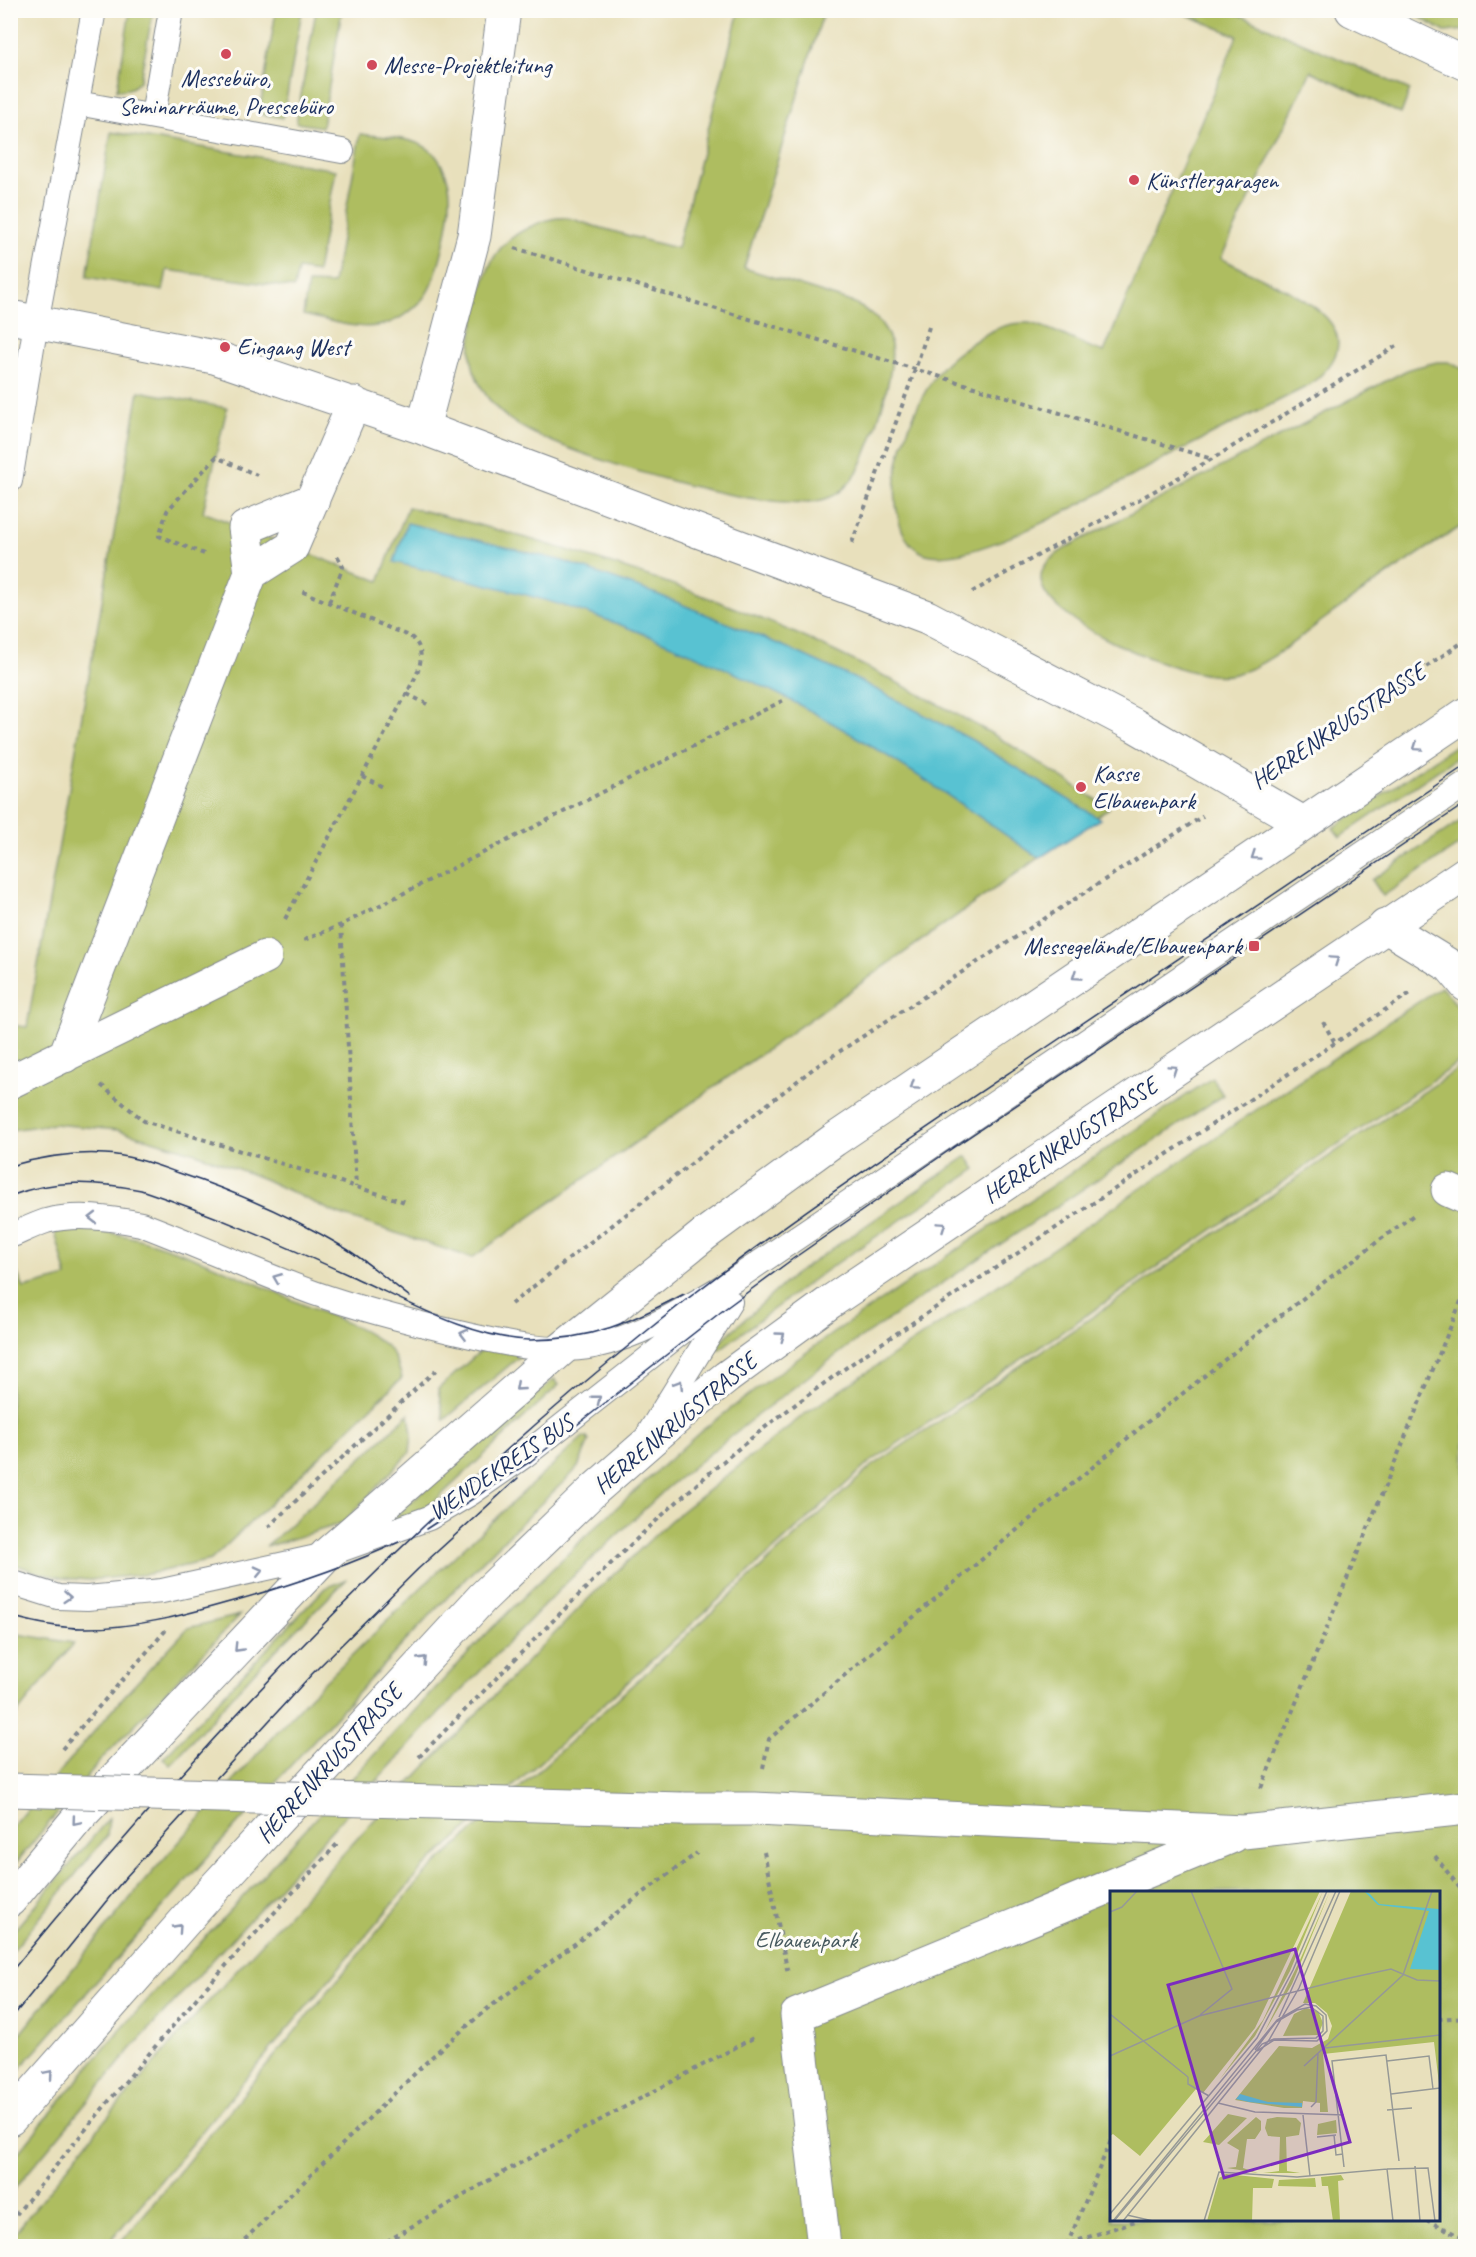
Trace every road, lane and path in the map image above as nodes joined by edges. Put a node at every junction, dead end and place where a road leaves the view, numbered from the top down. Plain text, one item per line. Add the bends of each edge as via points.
1 (94, 10) edge
2 (171, 10) edge
3 (504, 10) edge
4 (1352, 10) edge
5 (1466, 64) edge
6 (77, 103) junction
7 (153, 116) junction
8 (342, 150) dead end
9 (474, 236) junction
10 (23, 320) edge
11 (929, 327) dead end
12 (1398, 345) dead end
13 (915, 370) junction
14 (354, 403) junction
15 (423, 428) junction
16 (1212, 459) junction
17 (10, 481) edge
18 (313, 500) junction
19 (159, 536) dead end
20 (343, 567) dead end
21 (251, 573) junction
22 (838, 584) junction
23 (329, 602) junction
24 (927, 617) junction
25 (1466, 640) edge
26 (406, 694) junction
27 (784, 700) dead end
28 (431, 706) dead end
29 (1466, 714) edge
30 (362, 776) junction
31 (1466, 784) edge
32 (385, 788) dead end
33 (1245, 789) junction
34 (1303, 824) junction
35 (1466, 873) edge
36 (341, 925) junction
37 (1385, 926) junction
38 (307, 938) dead end
39 (264, 957) joint
40 (1458, 976) edge
41 (1318, 1014) dead end
42 (1335, 1043) junction
43 (65, 1056) junction
44 (10, 1082) edge
45 (356, 1187) junction
46 (1457, 1194) edge
47 (405, 1202) dead end
48 (10, 1236) edge
49 (784, 1246) junction
50 (743, 1284) junction
51 (1466, 1289) edge
52 (504, 1310) dead end
53 (563, 1348) junction
54 (638, 1451) junction
55 (326, 1555) junction
56 (10, 1582) edge
57 (416, 1760) dead end
58 (10, 1790) edge
59 (1466, 1808) edge
60 (755, 1809) junction
61 (1243, 1832) junction
62 (343, 1837) dead end
63 (701, 1851) dead end
64 (10, 1900) edge
65 (797, 2015) junction
66 (1466, 2017) edge
67 (1440, 2019) edge
68 (10, 2119) edge
69 (1110, 2142) edge
70 (1135, 2221) edge
71 (1427, 2221) edge
72 (10, 2222) edge
73 (1466, 2239) edge
74 (1064, 2246) edge
75 (238, 2247) edge
76 (378, 2247) edge
77 (824, 2247) edge

1 - 6 lane
2 - 7 lane
3 - 9 street
4 - 5 street
6 - 7 lane
6 - 10 lane
7 - 8 lane
9 - 13 path
9 - 15 street
10 - 14 street via 214,357
10 - 17 lane
11 - 13 path
12 - 16 path
13 - 16 path
13 - 22 path
14 - 15 street
14 - 18 street
15 - 22 street
16 - 24 path
18 - 19 path via 216,457 167,512
18 - 21 street via 292,547
20 - 23 path
21 - 23 path
21 - 43 street
22 - 24 street
23 - 26 path via 407,634 417,642 419,668
24 - 33 street via 1134,725
25 - 33 path, HERRENKRUGSTRASSE
26 - 28 path
26 - 30 path
27 - 36 path
29 -> 34 street
30 - 32 path
30 - 39 path
31 - 49 lane
33 - 34 street
33 - 52 path, HERRENKRUGSTRASSE via 814,1068
34 -> 53 street via 834,1140 705,1233
35 - 37 street, HERRENKRUGSTRASSE
36 - 38 path
36 - 45 path
37 - 40 street
54 -> 37 street, HERRENKRUGSTRASSE via 727,1377 830,1302
39 - 43 street
40 - 42 path
41 - 42 path
42 - 57 path via 794,1405 662,1515
43 - 44 street
43 - 45 path via 144,1121
45 - 47 path
46 - 60 path via 1338,1270 769,1739
53 -> 48 lane via 498,1343 384,1315 314,1292 141,1224 111,1218 77,1218 47,1221
49 - 50 lane
49 - 53 lane via 651,1327 600,1344
54 -> 50 lane
55 -> 50 lane, WENDEKREIS BUS via 429,1518 471,1493
51 - 61 path
53 -> 55 street
68 -> 54 street, HERRENKRUGSTRASSE via 414,1670 482,1598
56 -> 55 lane, WENDEKREIS BUS via 58,1597 123,1596
55 -> 64 street via 79,1817
58 - 60 street, bridge
59 - 61 street
60 - 61 street
60 - 65 path
61 - 65 street
62 - 72 path via 193,2003
63 - 75 path via 487,2008
65 - 76 path via 498,2175
65 - 77 street
66 - 67 path
69 - 74 path
70 - 74 path
71 - 73 path

